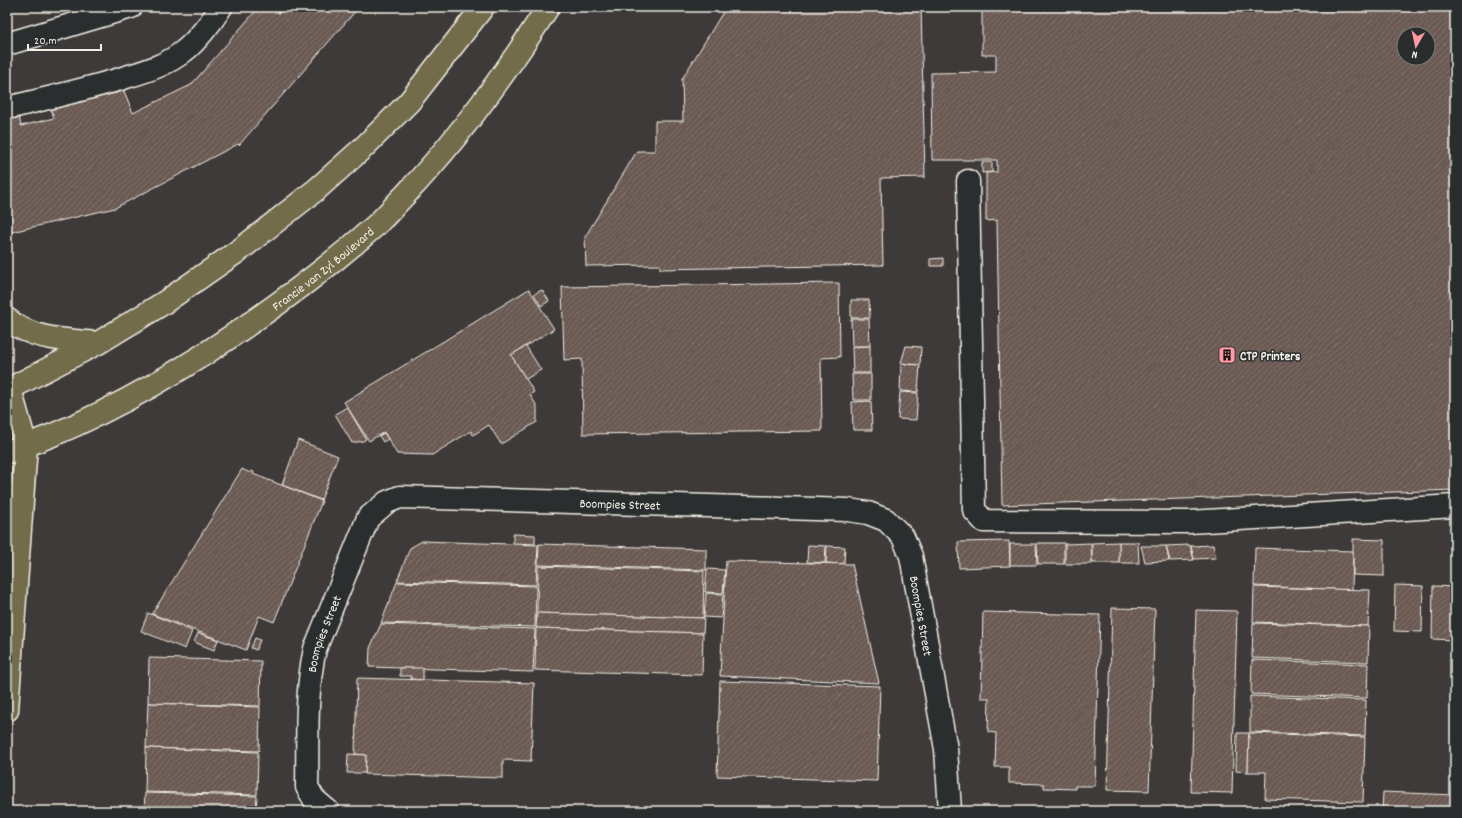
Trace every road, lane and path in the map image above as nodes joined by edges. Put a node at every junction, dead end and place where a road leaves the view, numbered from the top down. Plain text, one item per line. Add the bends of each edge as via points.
1 (131, 7) edge
2 (221, 7) edge
3 (483, 7) edge
4 (548, 7) edge
5 (7, 44) edge
6 (7, 108) edge
7 (968, 181) dead end
8 (7, 319) edge
9 (98, 343) junction
10 (8, 388) edge
11 (17, 449) edge
12 (1455, 506) edge
13 (7, 710) edge
14 (327, 811) edge
15 (950, 811) edge

1 - 5 street
2 - 6 street via 185,51 162,64 93,87
3 - 9 main road via 409,102 317,189 241,249 162,304
4 - 11 main road, Francie van Zyl Boulevard via 470,120 426,173 376,225 297,292 165,379 87,419
7 - 12 street via 974,510 984,520 1189,522
8 - 9 main road via 27,332 43,337
9 - 10 main road
10 - 11 main road
11 - 13 main road
14 - 15 street, Boompies Street via 314,799 307,787 309,696 315,648 368,518 387,502 400,497 848,510 868,513 886,520 902,537 911,556 946,749

